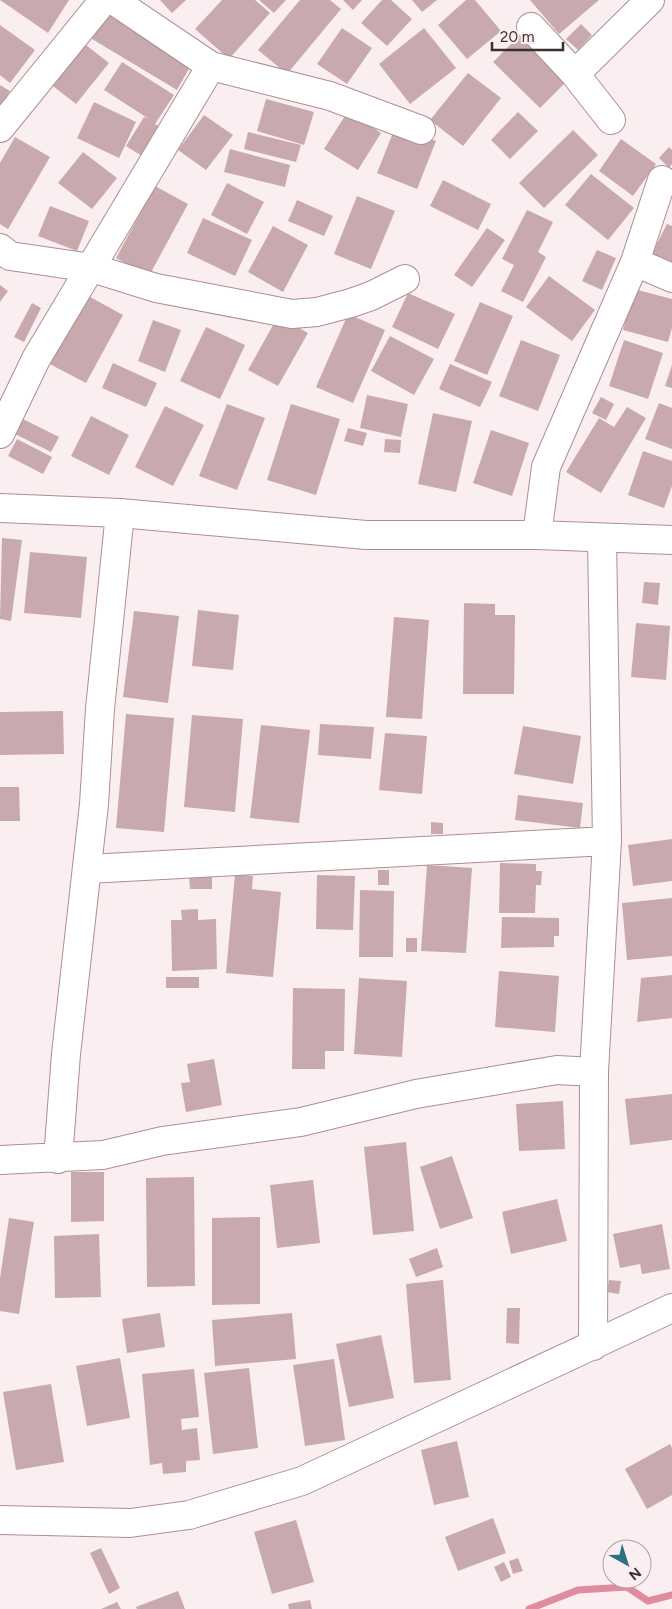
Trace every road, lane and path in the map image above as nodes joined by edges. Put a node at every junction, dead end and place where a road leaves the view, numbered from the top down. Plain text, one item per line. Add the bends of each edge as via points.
1 (104, 0) edge
2 (113, 0) edge
3 (650, 0) edge
4 (531, 27) dead end
5 (212, 66) junction
6 (575, 74) junction
7 (611, 120) dead end
8 (0, 128) edge
9 (421, 130) dead end
10 (662, 180) dead end
11 (0, 248) edge
12 (635, 262) junction
13 (92, 268) junction
14 (672, 278) edge
15 (405, 279) dead end
16 (0, 434) edge
17 (0, 508) edge
18 (120, 513) junction
19 (537, 534) junction
20 (602, 538) junction
21 (672, 540) edge
22 (607, 841) junction
23 (88, 869) junction
24 (594, 1072) junction
25 (63, 1158) junction
26 (0, 1160) edge
27 (672, 1308) edge
28 (593, 1346) junction
29 (0, 1520) edge

1 - 8 street
2 - 5 street
3 - 6 street
4 - 6 street
5 - 9 street via 330,96
5 - 13 street
6 - 7 street
10 - 12 street
11 - 13 street via 10,256
12 - 14 street
12 - 19 street via 546,467
13 - 15 street via 156,288 292,314 317,312 351,303
13 - 16 street via 36,359
17 - 18 street
18 - 19 street via 366,535
18 - 23 street
19 - 20 street
20 - 21 street
20 - 22 street
22 - 23 street
22 - 24 street
23 - 25 street via 66,1054
24 - 25 street via 557,1070 426,1092 301,1122 162,1141 103,1155
24 - 28 street
25 - 26 street
27 - 28 street
28 - 29 street via 302,1481 189,1515 130,1523

